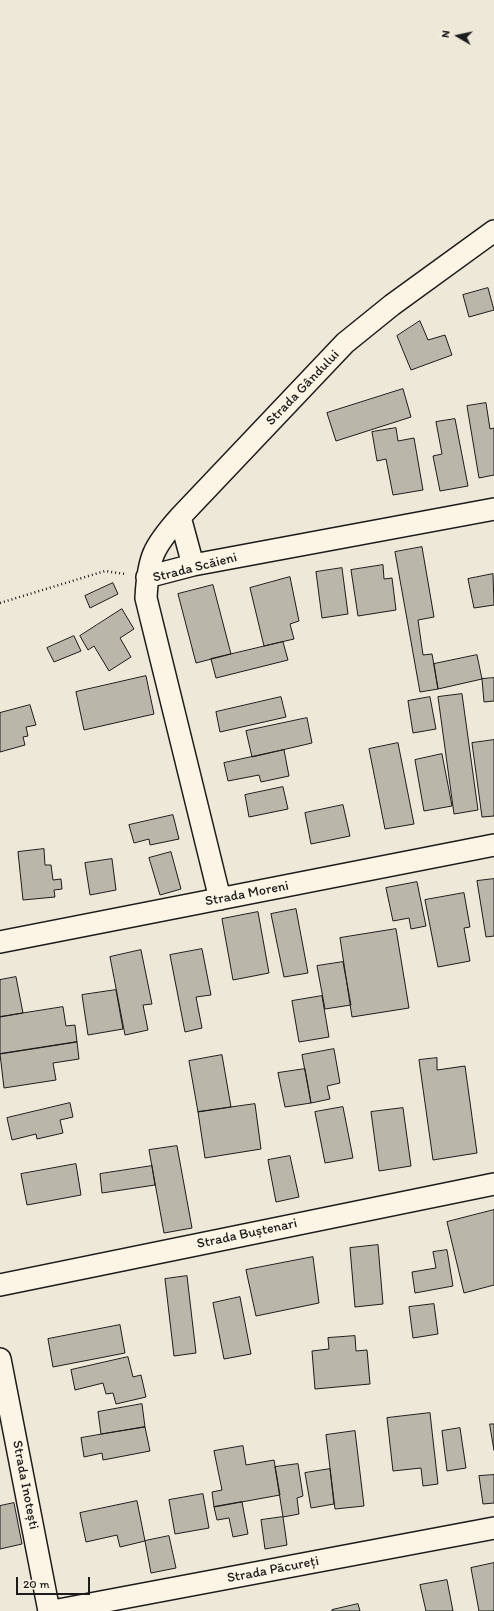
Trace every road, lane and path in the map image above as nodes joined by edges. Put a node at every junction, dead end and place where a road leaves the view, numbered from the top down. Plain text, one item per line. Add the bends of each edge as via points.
1 (494, 231) edge
2 (494, 509) edge
3 (180, 517) junction
4 (193, 565) junction
5 (147, 577) junction
6 (0, 603) edge
7 (494, 845) edge
8 (220, 899) junction
9 (0, 942) edge
10 (494, 1184) edge
11 (0, 1285) edge
12 (0, 1359) edge
13 (494, 1528) edge
14 (49, 1611) edge
15 (53, 1611) edge

1 - 3 street, Strada Gândului via 392,305 345,343
2 - 4 street, Strada Scăieni
3 - 4 street
3 - 5 street, Strada Gândului via 156,547
4 - 5 street, Strada Scăieni
5 - 6 path via 104,571
5 - 8 street, Strada Scăieni via 146,598
7 - 8 street, Strada Moreni
8 - 9 street, Strada Moreni
10 - 11 street, Strada Buștenari
12 - 14 street, Strada Inotești
13 - 15 street, Strada Păcureți

